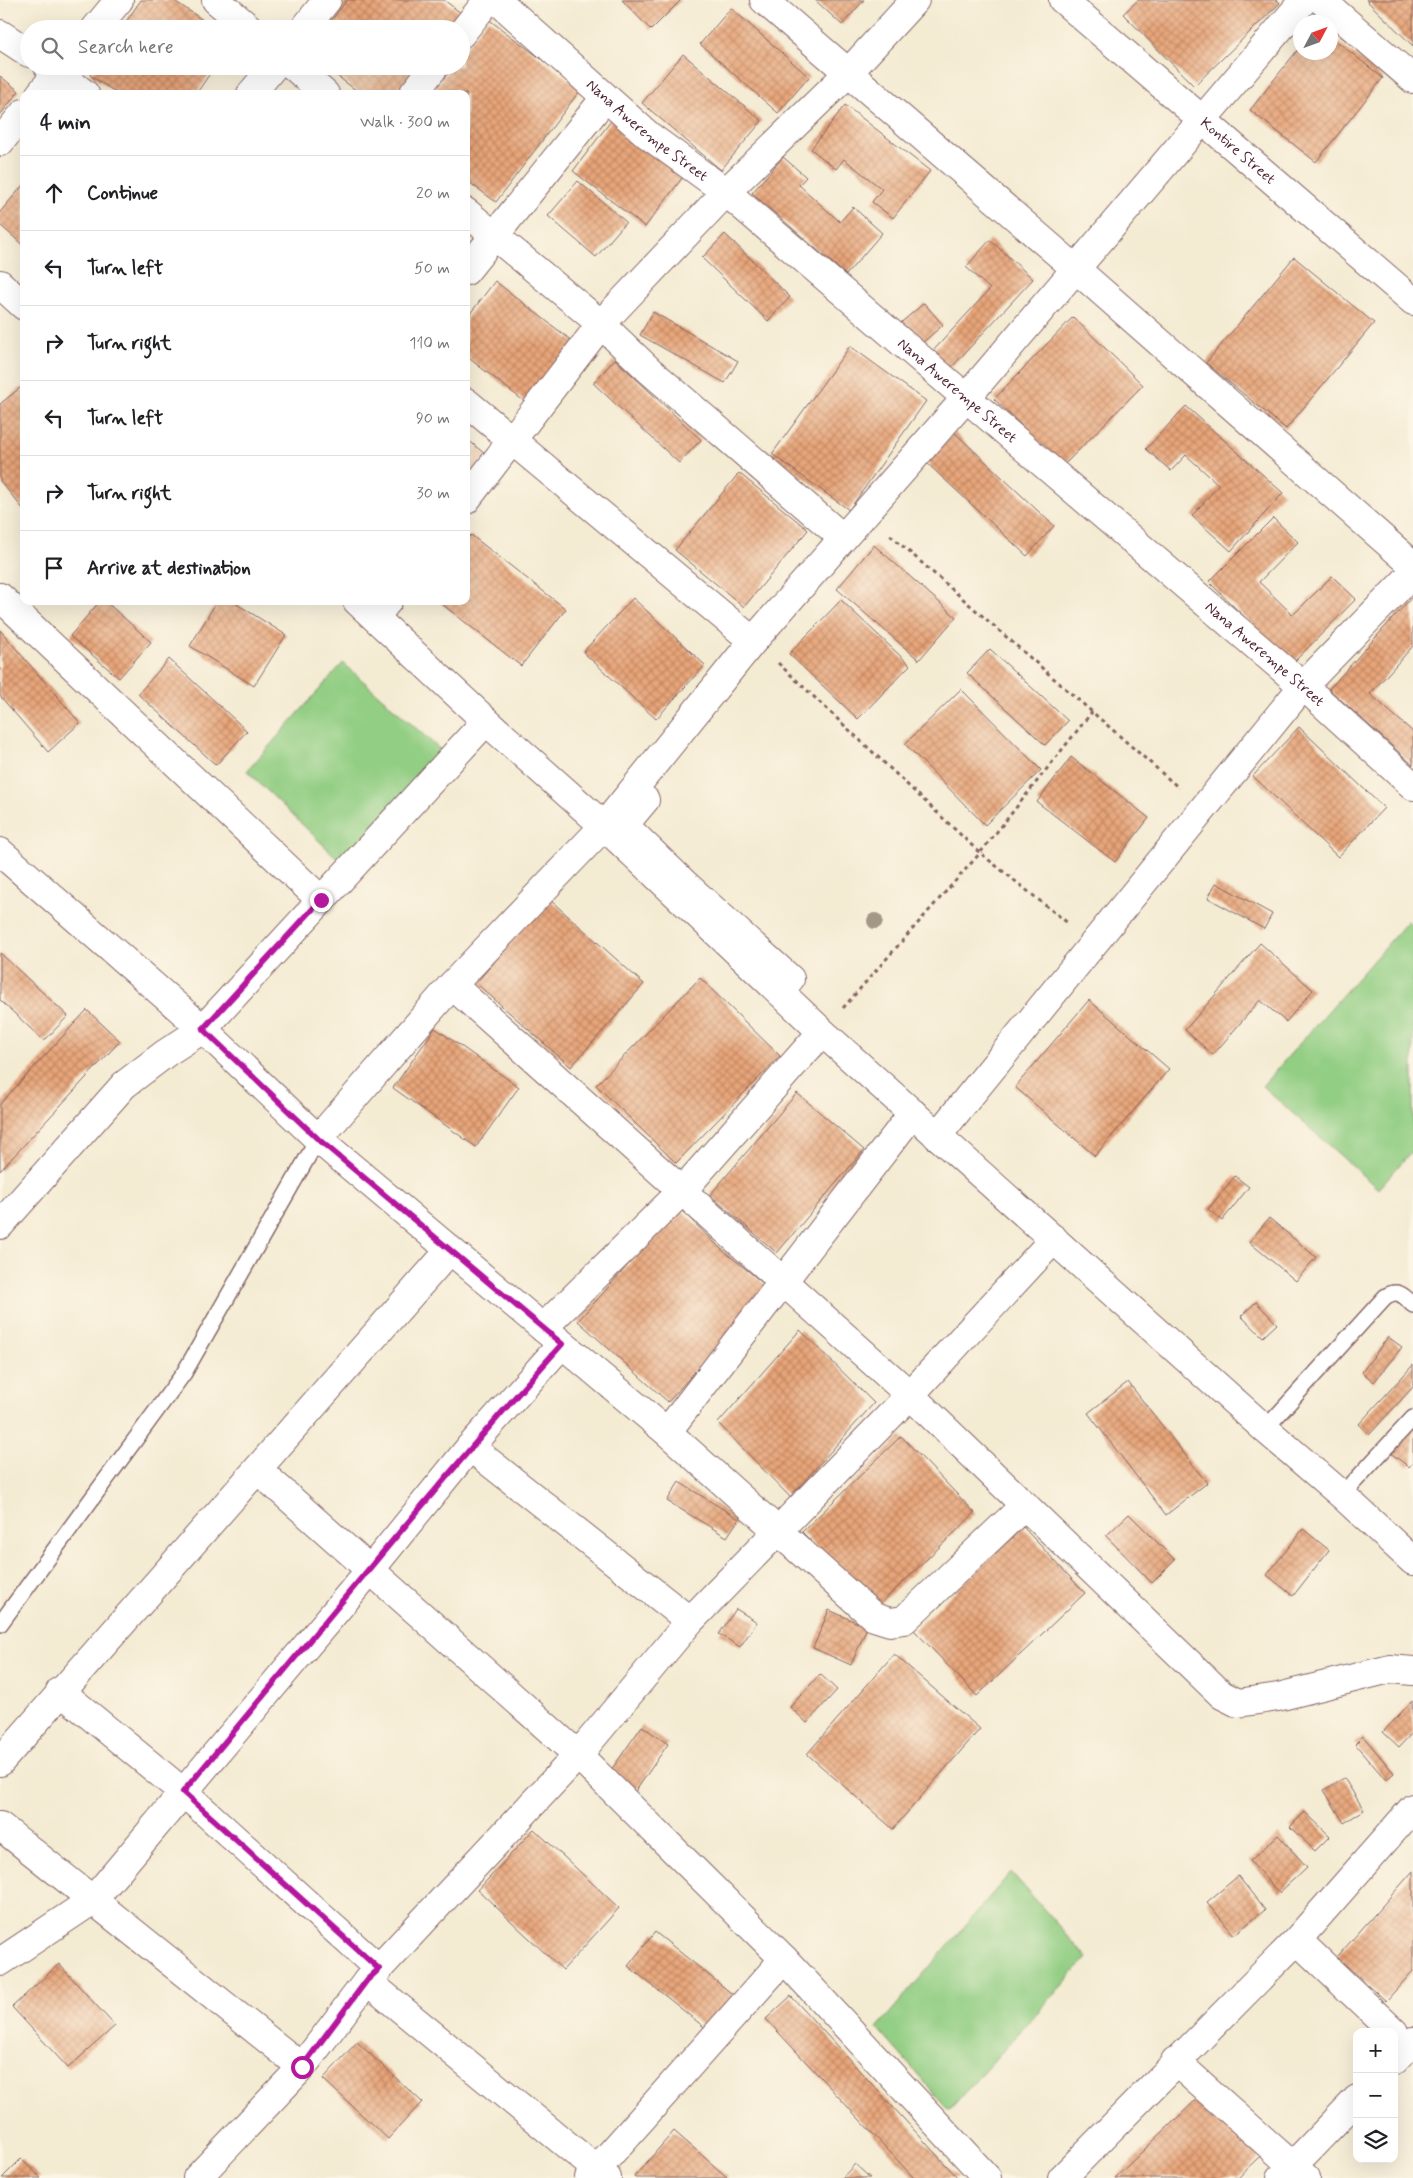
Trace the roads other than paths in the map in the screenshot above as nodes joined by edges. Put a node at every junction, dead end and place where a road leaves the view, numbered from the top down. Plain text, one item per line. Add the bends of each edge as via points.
1 (120, 0) edge
2 (216, 0) edge
3 (327, 0) edge
4 (488, 0) edge
5 (497, 0) edge
6 (764, 0) edge
7 (915, 0) edge
8 (1063, 0) edge
9 (1304, 0) edge
10 (1321, 0) edge
11 (103, 20) edge
12 (239, 20) edge
13 (311, 20) edge
14 (470, 23) edge
15 (0, 34) edge
16 (20, 47) edge
17 (848, 73) junction
18 (52, 75) edge
19 (64, 75) edge
20 (267, 75) edge
21 (303, 75) edge
22 (428, 75) edge
23 (1413, 79) edge
24 (42, 90) edge
25 (81, 90) edge
26 (254, 90) edge
27 (320, 90) edge
28 (416, 90) edge
29 (605, 98) junction
30 (20, 118) edge
31 (1204, 121) junction
32 (0, 142) edge
33 (726, 192) junction
34 (470, 215) edge
35 (495, 236) junction
36 (470, 266) edge
37 (1076, 269) junction
38 (0, 284) edge
39 (20, 302) edge
40 (1413, 302) edge
41 (601, 324) junction
42 (966, 398) junction
43 (470, 405) edge
44 (511, 441) junction
45 (470, 495) edge
46 (843, 538) junction
47 (1413, 565) edge
48 (1413, 573) edge
49 (0, 596) edge
50 (374, 607) edge
51 (759, 646) junction
52 (1303, 686) junction
53 (486, 721) junction
54 (1413, 786) edge
55 (604, 826) junction
56 (0, 852) edge
57 (321, 900) junction
58 (790, 979) dead end
59 (452, 985) junction
60 (203, 1029) junction
61 (822, 1032) junction
62 (913, 1113) junction
63 (937, 1136) junction
64 (318, 1139) junction
65 (682, 1191) junction
66 (0, 1225) edge
67 (1054, 1239) junction
68 (450, 1250) junction
69 (783, 1282) junction
70 (1413, 1306) edge
71 (553, 1336) junction
72 (910, 1395) junction
73 (1413, 1418) edge
74 (1265, 1429) junction
75 (667, 1432) junction
76 (470, 1447) junction
77 (258, 1470) junction
78 (1342, 1495) junction
79 (1024, 1505) junction
80 (778, 1529) junction
81 (1413, 1561) edge
82 (371, 1569) junction
83 (690, 1621) junction
84 (0, 1624) edge
85 (1413, 1671) edge
86 (60, 1691) junction
87 (578, 1755) junction
88 (0, 1762) edge
89 (183, 1792) junction
90 (1413, 1808) edge
91 (0, 1826) edge
92 (93, 1900) junction
93 (1297, 1940) junction
94 (784, 1959) junction
95 (0, 1962) edge
96 (373, 1975) junction
97 (1403, 2044) edge
98 (1175, 2062) junction
99 (302, 2067) junction
100 (1353, 2104) edge
101 (1293, 2174) edge
102 (598, 2175) edge
103 (197, 2178) edge
104 (987, 2178) edge
105 (1062, 2178) edge

1 - 11 street
2 - 12 street
3 - 13 street
4 - 14 street
5 - 29 street, Nana Awerempe Street
6 - 17 street
7 - 17 street
8 - 31 street, Kontire Street
9 - 31 street
10 - 23 street
15 - 16 street
17 - 33 street
17 - 37 street
18 - 24 street
19 - 25 street
20 - 26 street
21 - 27 street
22 - 28 street
29 - 33 street, Nana Awerempe Street via 648,135
29 - 35 street
30 - 32 street
31 - 37 street
31 - 40 street, Kontire Street
33 - 41 street
33 - 42 street, Nana Awerempe Street
34 - 35 street
35 - 36 street
35 - 41 street
37 - 42 street
37 - 47 street
38 - 39 street
41 - 44 street
41 - 46 street via 649,370
42 - 46 street
42 - 52 street, Nana Awerempe Street
43 - 44 street
44 - 45 street
44 - 51 street
46 - 51 street
48 - 52 street
49 - 57 street
50 - 53 street
51 - 55 street
51 - 58 street via 716,716 624,824
52 - 54 street, Nana Awerempe Street
52 - 63 street
53 - 55 street
53 - 57 street
55 - 59 street
55 - 61 street
56 - 60 street
57 - 60 street
59 - 64 street
59 - 65 street
60 - 64 street
60 - 66 street via 124,1085
61 - 62 street
61 - 65 street
62 - 63 street
62 - 69 street
63 - 67 street
64 - 68 street
64 - 84 lane via 184,1373
65 - 69 street
65 - 71 street
67 - 72 street
67 - 74 street
68 - 71 street
68 - 77 street
69 - 72 street
69 - 75 street
70 - 74 lane via 1400,1293 1385,1297
71 - 75 street
71 - 76 street
72 - 79 street
72 - 80 street
73 - 78 lane
74 - 78 street
75 - 80 street
76 - 82 street
76 - 83 street
77 - 82 street
77 - 86 street
78 - 81 street
79 - 80 street via 904,1620 890,1622 874,1618
79 - 85 street via 1222,1694 1238,1703 1278,1697 1390,1669
80 - 83 street
82 - 87 street
82 - 89 street
83 - 87 street
86 - 88 street
86 - 89 street
87 - 94 street
87 - 96 street
89 - 92 street
89 - 96 street
90 - 93 street
91 - 92 street
92 - 95 street
92 - 99 street
93 - 97 street
93 - 98 street
94 - 102 street
94 - 104 street
96 - 99 street
96 - 102 street
98 - 101 street
98 - 105 street
99 - 103 street
100 - 101 street

